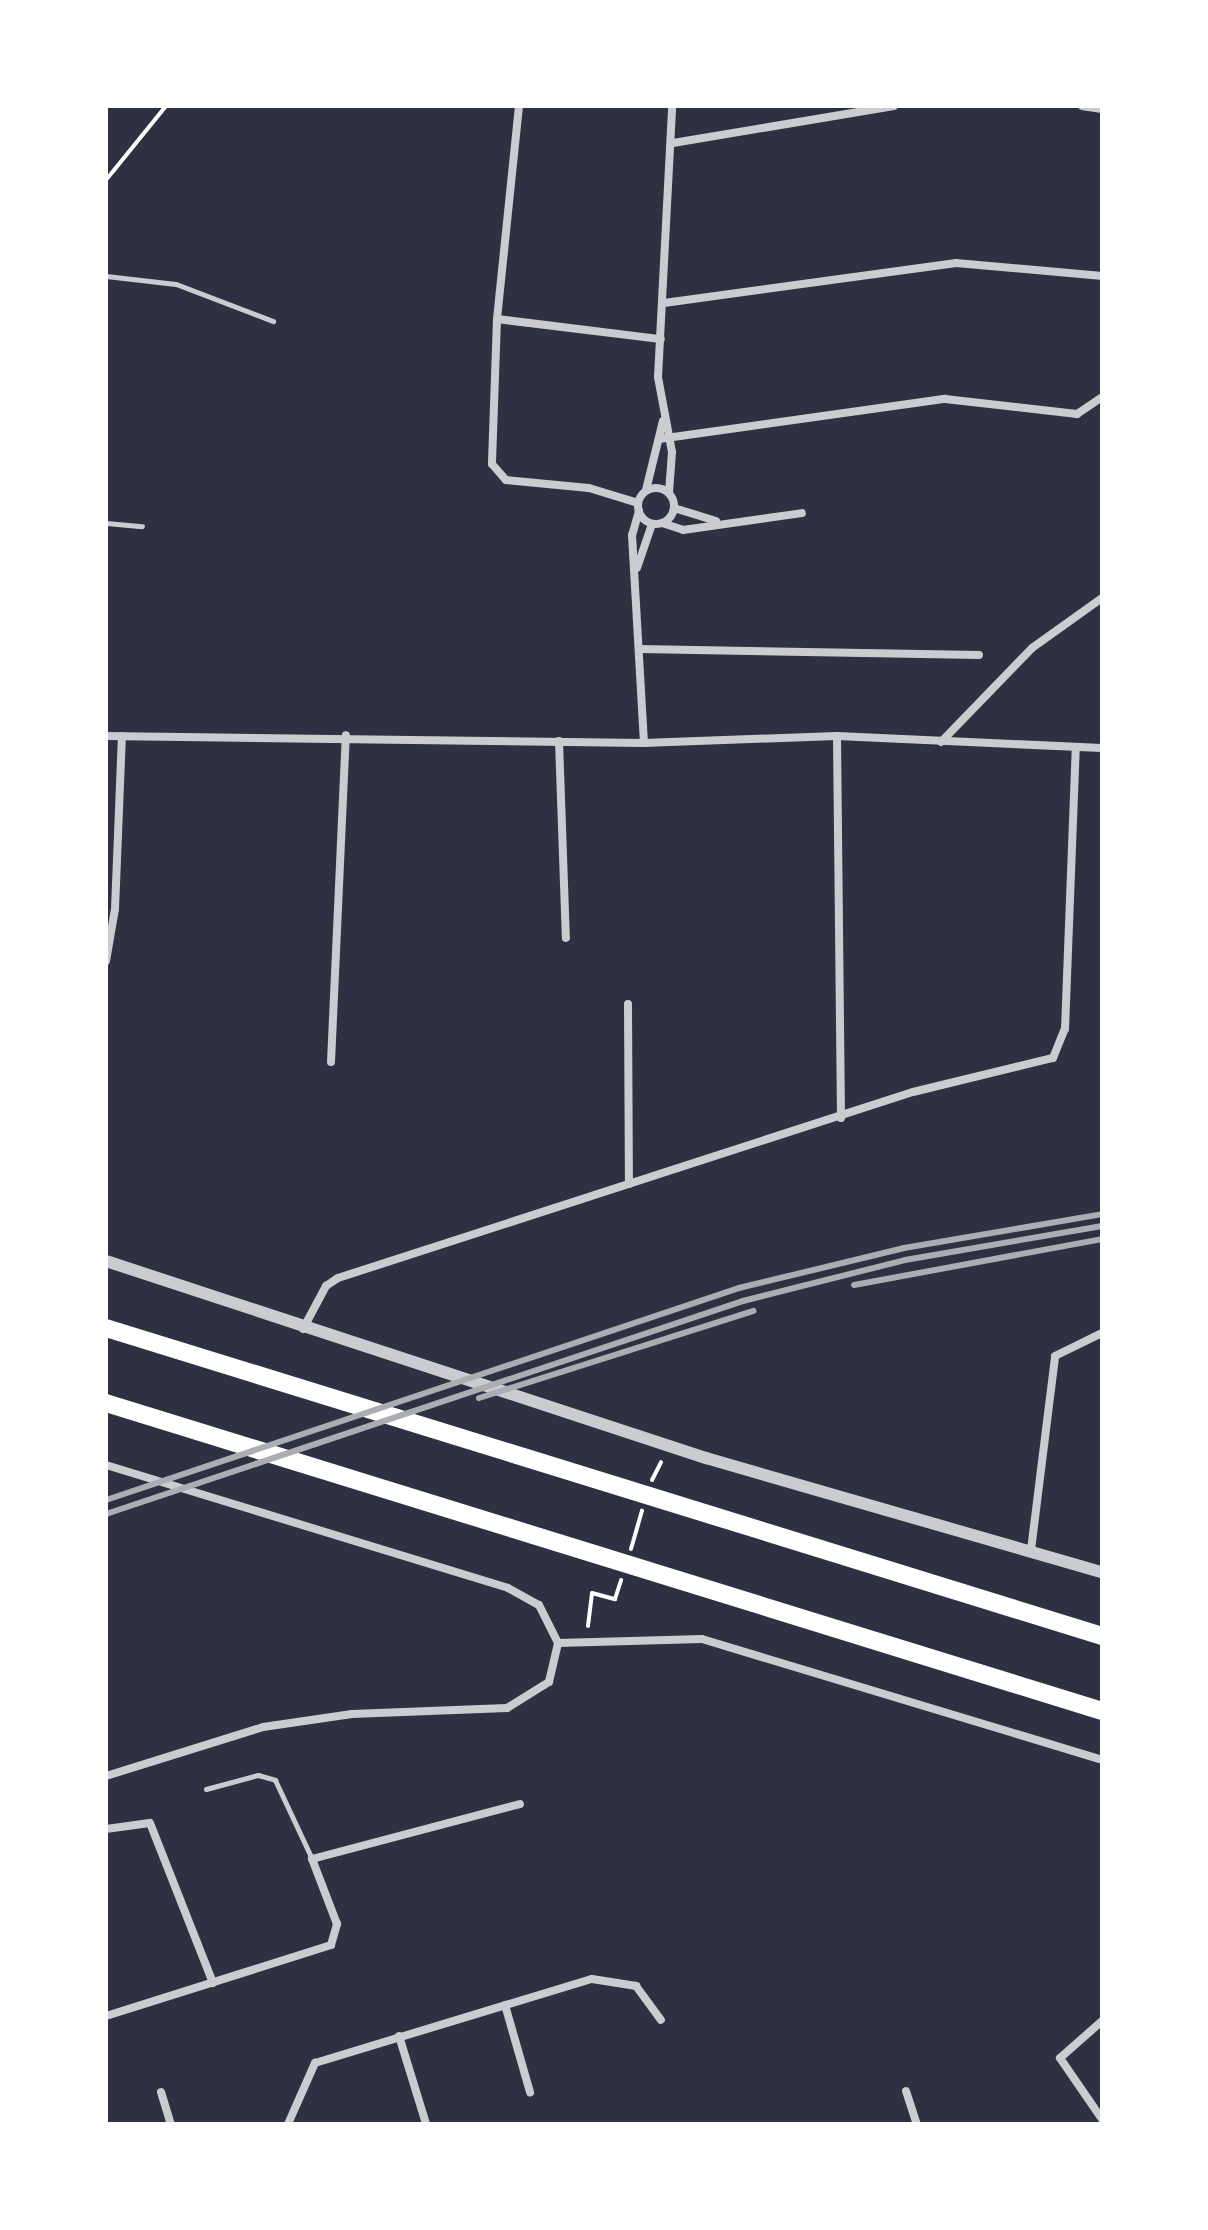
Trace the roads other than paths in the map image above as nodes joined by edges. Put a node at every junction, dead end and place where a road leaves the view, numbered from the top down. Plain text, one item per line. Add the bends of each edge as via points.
1 (519, 106) edge
2 (672, 106) edge
3 (890, 106) edge
4 (1082, 106) edge
5 (1102, 109) edge
6 (673, 143) junction
7 (106, 276) edge
8 (1102, 276) edge
9 (664, 303) junction
10 (497, 319) junction
11 (273, 321) dead end
12 (661, 339) junction
13 (1102, 397) edge
14 (664, 439) junction
15 (646, 490) junction
16 (669, 493) junction
17 (638, 507) junction
18 (674, 508) junction
19 (802, 513) dead end
20 (720, 522) junction
21 (106, 523) edge
22 (657, 523) junction
23 (142, 526) dead end
24 (636, 572) junction
25 (1102, 598) edge
26 (639, 649) junction
27 (979, 655) dead end
28 (346, 735) junction
29 (106, 736) edge
30 (122, 736) junction
31 (837, 736) junction
32 (559, 741) junction
33 (941, 742) junction
34 (644, 743) junction
35 (1076, 748) junction
36 (1102, 748) edge
37 (566, 938) dead end
38 (106, 961) edge
39 (628, 1004) dead end
40 (331, 1062) dead end
41 (841, 1118) junction
42 (629, 1184) junction
43 (106, 1261) edge
44 (106, 1328) edge
45 (302, 1330) junction
46 (1102, 1333) edge
47 (106, 1403) edge
48 (106, 1465) edge
49 (1031, 1550) junction
50 (1102, 1572) edge
51 (1102, 1636) edge
52 (558, 1643) junction
53 (1102, 1711) edge
54 (1102, 1760) edge
55 (106, 1776) edge
56 (206, 1789) dead end
57 (520, 1804) dead end
58 (106, 1829) edge
59 (312, 1859) junction
60 (213, 1983) junction
61 (505, 2005) junction
62 (106, 2016) edge
63 (661, 2020) dead end
64 (1102, 2021) edge
65 (399, 2036) junction
66 (906, 2091) dead end
67 (161, 2092) dead end
68 (530, 2092) dead end
69 (1102, 2119) edge
70 (171, 2124) edge
71 (288, 2124) edge
72 (426, 2124) edge
73 (917, 2124) edge

1 - 10 street
2 - 6 street
3 - 6 street
4 - 5 street
6 - 9 street
7 - 11 lane via 176,284
8 - 9 street via 956,263
9 - 12 street
10 - 12 street
10 - 17 street via 491,457 497,472 506,480 589,488
12 - 14 street
13 - 14 street via 1077,414 945,399
14 - 15 street
14 - 16 street
15 - 16 street
15 - 17 street
16 - 18 street
17 - 22 street
17 - 24 street via 632,535
18 - 20 street
18 - 22 street
19 - 20 street
20 - 22 street via 683,530
21 - 23 lane
22 - 24 street
24 - 26 street
25 - 33 street via 1043,638
26 - 27 street
26 - 34 street
28 - 30 street
28 - 32 street
28 - 40 street
29 - 30 street
30 - 38 street via 117,882
31 - 33 street
31 - 34 street
31 - 41 street
32 - 34 street
32 - 37 street
33 - 35 street
35 - 36 street
35 - 41 street via 1061,1046 1039,1067 945,1083
39 - 42 street
41 - 42 street
42 - 45 street via 338,1278 326,1286
43 - 45 street
44 - 51 highway
45 - 49 street via 706,1458
46 - 49 street via 1055,1356
47 - 53 highway
48 - 52 street via 508,1588 539,1605
49 - 50 street
52 - 54 street via 702,1639
52 - 55 street via 549,1682 507,1708 352,1714 263,1727 200,1741
56 - 59 lane via 258,1775 275,1780
57 - 59 street
58 - 60 street via 150,1823
59 - 60 street via 337,1938 325,1949
60 - 62 street
61 - 63 street via 615,1978 636,1986
61 - 65 street
61 - 68 street
64 - 69 street via 1060,2058
65 - 71 street via 315,2063
65 - 72 street
66 - 73 street
67 - 70 street

